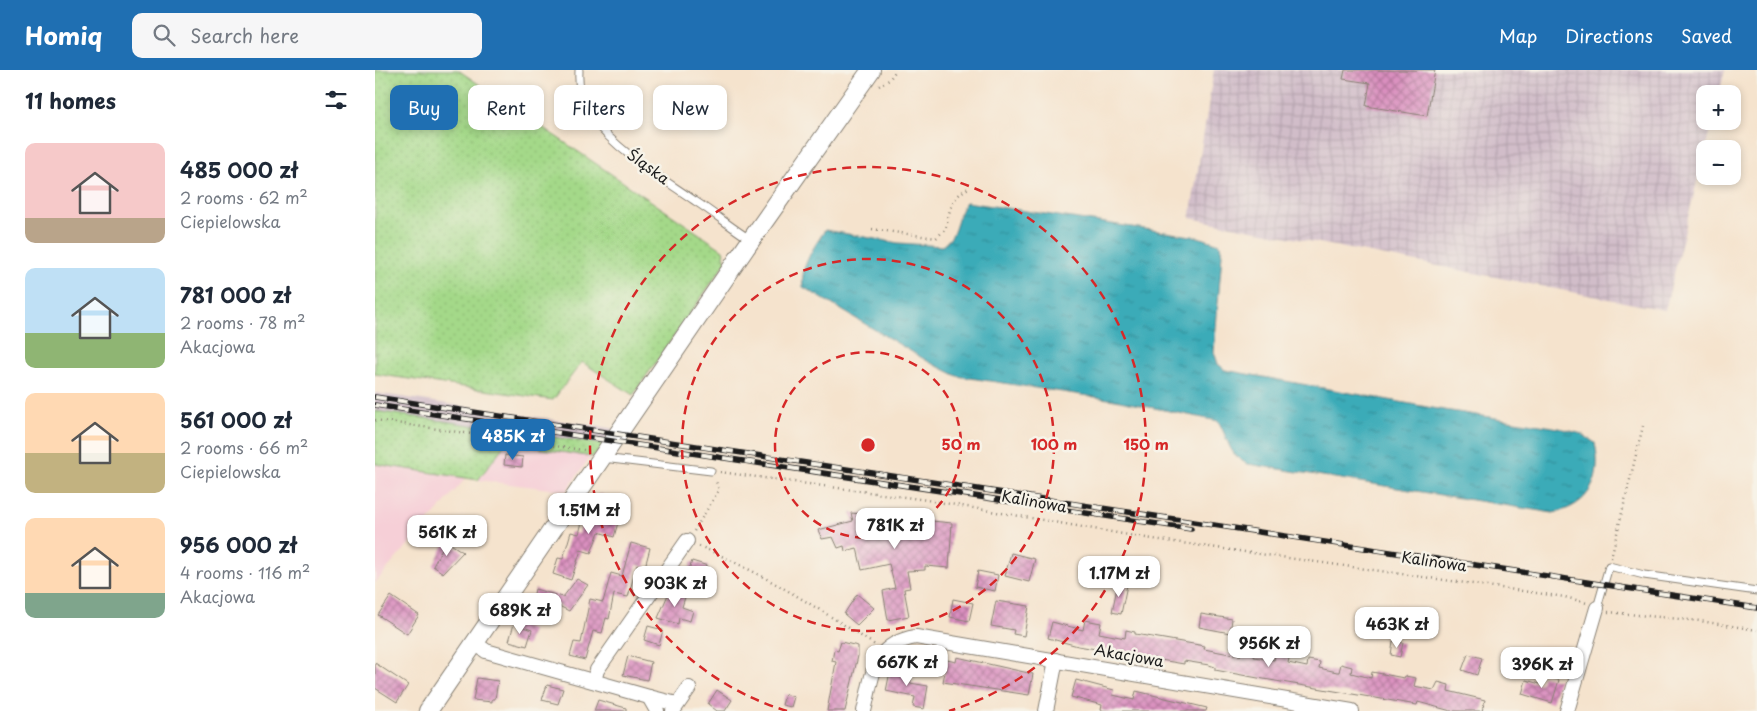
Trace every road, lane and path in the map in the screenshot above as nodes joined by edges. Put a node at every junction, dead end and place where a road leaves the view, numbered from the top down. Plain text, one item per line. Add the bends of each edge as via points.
1 (579, 70) edge
2 (871, 70) edge
3 (971, 187) dead end
4 (872, 229) dead end
5 (751, 240) junction
6 (375, 420) edge
7 (1643, 426) dead end
8 (602, 458) junction
9 (711, 471) junction
10 (687, 541) junction
11 (1609, 566) junction
12 (1757, 591) edge
13 (1597, 608) junction
14 (1757, 630) edge
15 (475, 643) junction
16 (884, 651) junction
17 (1056, 660) junction
18 (594, 681) junction
19 (689, 688) dead end
20 (649, 697) junction
21 (675, 708) edge
22 (428, 711) edge
23 (657, 711) edge
24 (864, 711) edge
25 (1046, 711) edge
26 (1352, 711) edge
27 (1567, 711) edge

1 - 5 lane, Śląska via 582,100 606,134 656,174
2 - 5 street
3 - 4 path via 955,197 946,230 936,238
5 - 8 street
6 - 8 path via 590,451
7 - 11 path
8 - 9 lane
8 - 15 street
9 - 10 path via 719,490
9 - 13 path, Kalinowa via 927,500 1146,538 1565,597
10 - 16 path via 735,561
10 - 18 street via 597,670
11 - 12 lane via 1644,575
11 - 13 lane
13 - 14 path, Kalinowa
13 - 27 street
15 - 18 street via 486,651
15 - 22 street
16 - 17 street, Akacjowa via 900,640 916,637
16 - 24 street via 877,661
17 - 25 street
17 - 26 street, Akacjowa
18 - 20 street
19 - 21 street
20 - 21 street
20 - 23 street

